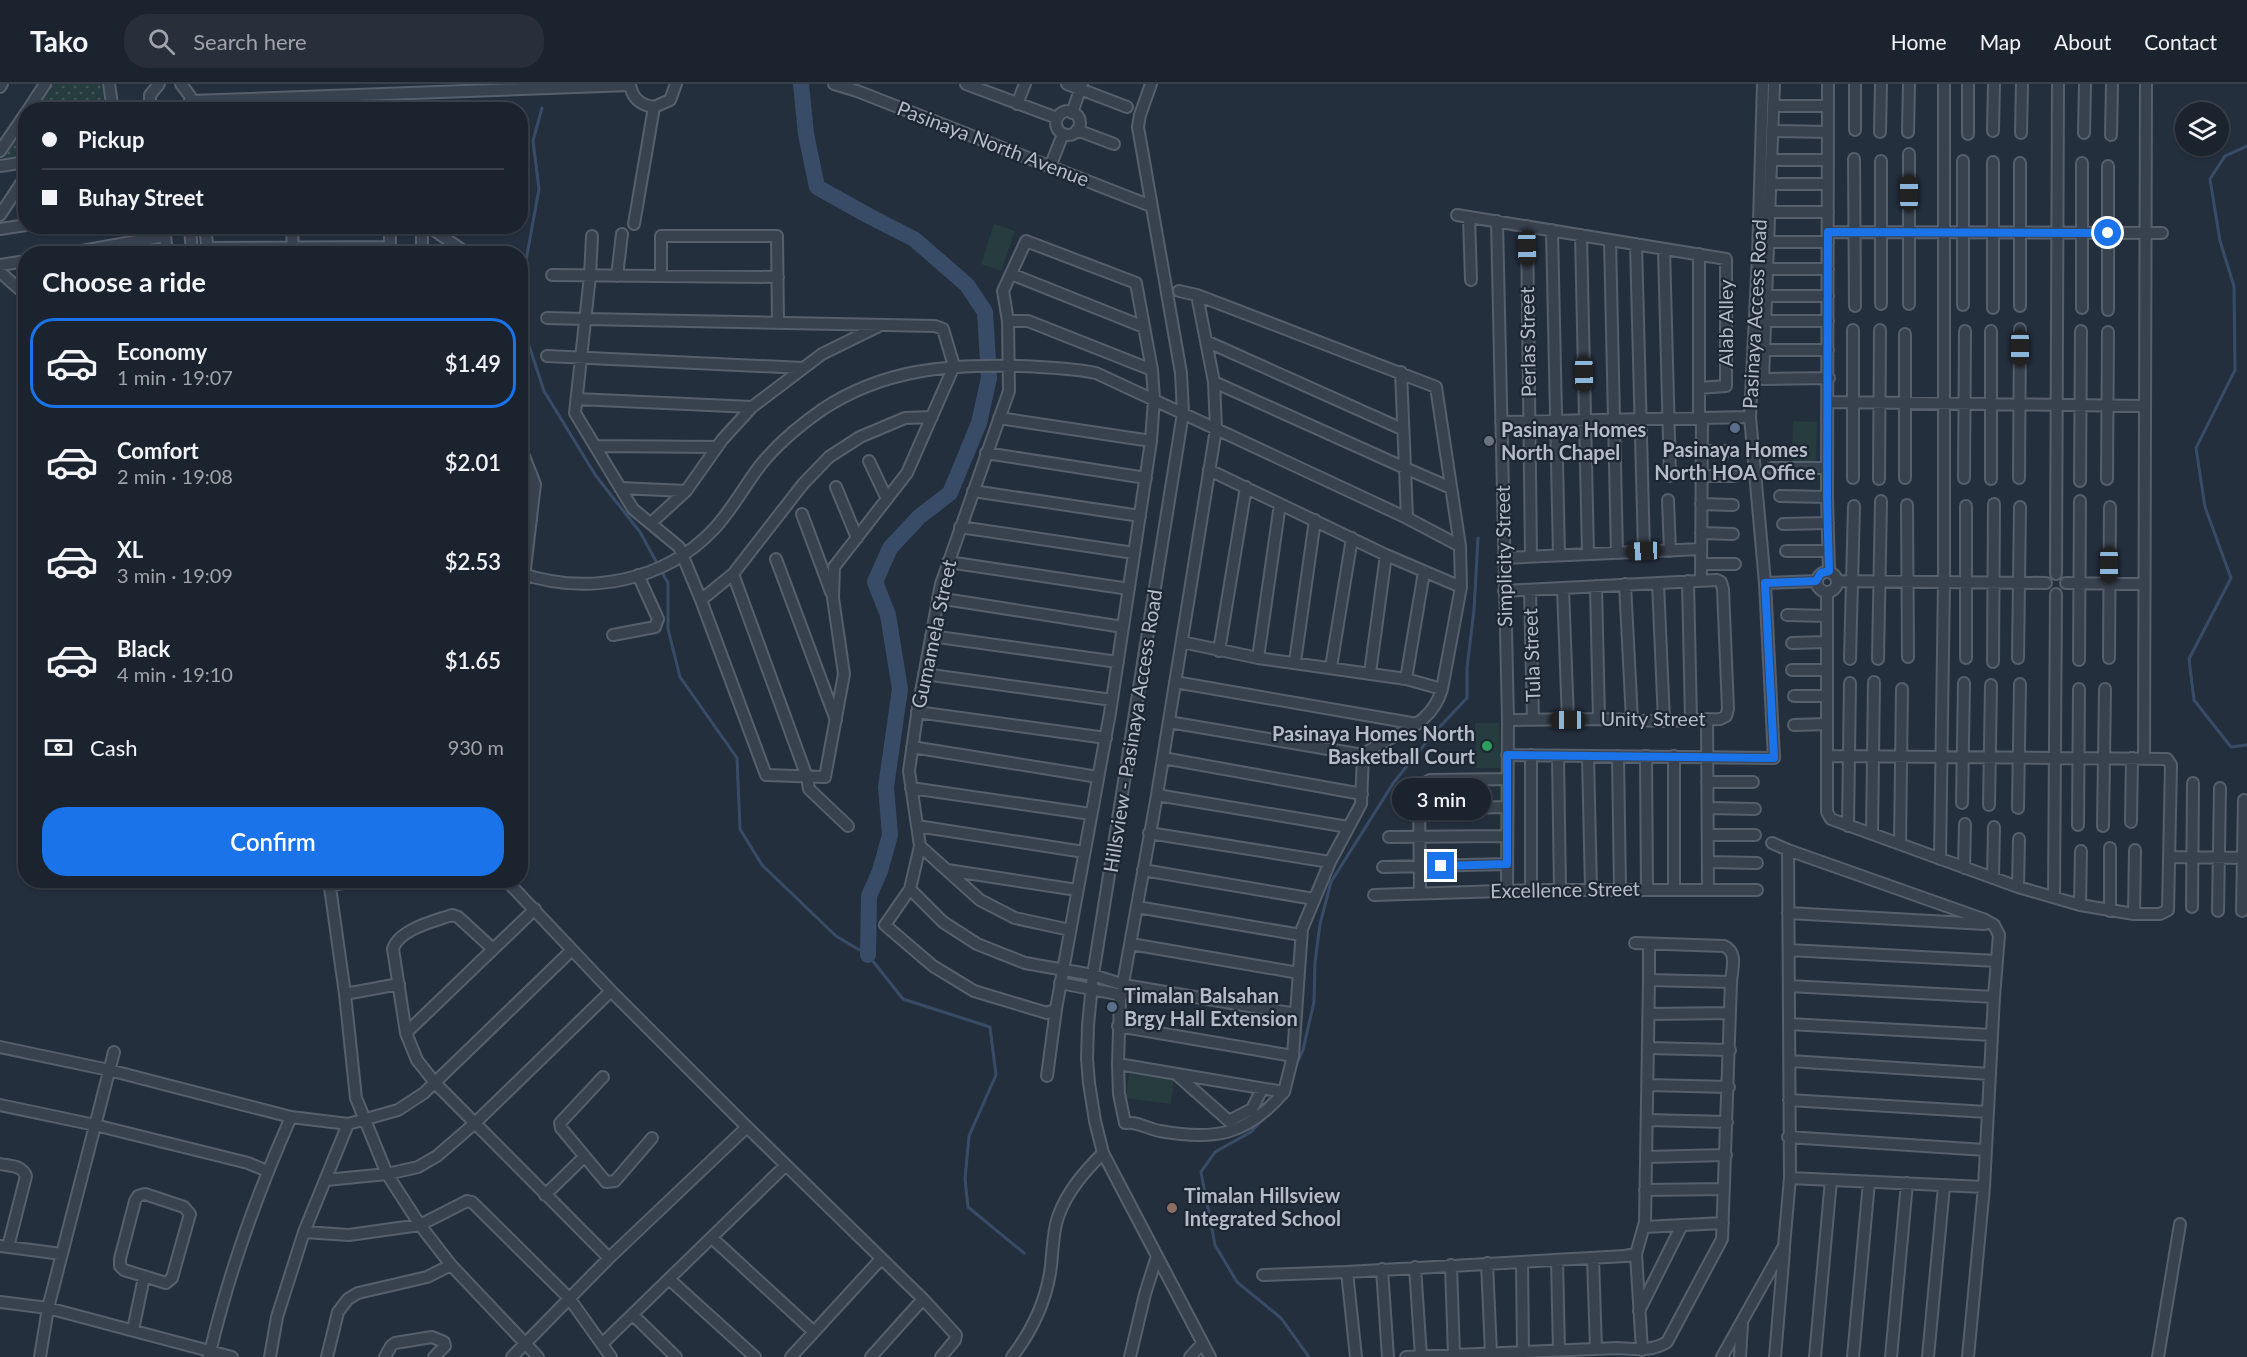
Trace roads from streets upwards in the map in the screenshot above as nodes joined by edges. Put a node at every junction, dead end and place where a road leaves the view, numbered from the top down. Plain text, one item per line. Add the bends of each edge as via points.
1 (45, 84) edge
2 (109, 84) edge
3 (159, 84) edge
4 (181, 84) edge
5 (630, 84) edge
6 (676, 84) edge
7 (834, 84) edge
8 (966, 84) edge
9 (1025, 84) edge
10 (1067, 84) edge
11 (1151, 84) edge
12 (1763, 84) edge
13 (1774, 84) edge
14 (1828, 84) edge
15 (1855, 84) edge
16 (1881, 84) edge
17 (1909, 84) edge
18 (1944, 84) edge
19 (1968, 84) edge
20 (1994, 84) edge
21 (2022, 84) edge
22 (2058, 84) edge
23 (2085, 84) edge
24 (2112, 84) edge
25 (2146, 84) edge
26 (1081, 86) edge
27 (462, 88) edge
28 (33, 102) edge
29 (112, 102) edge
30 (150, 102) edge
31 (190, 102) edge
32 (239, 102) edge
33 (1017, 104) junction
34 (1773, 106) junction
35 (1828, 106) junction
36 (654, 107) junction
37 (1127, 107) dead end
38 (1072, 113) junction
39 (1057, 118) junction
40 (18, 125) edge
41 (1077, 130) junction
42 (1855, 130) dead end
43 (1772, 131) junction
44 (1828, 132) junction
45 (1880, 132) dead end
46 (1908, 132) dead end
47 (1993, 132) dead end
48 (2084, 133) dead end
49 (1063, 134) junction
50 (1968, 134) dead end
51 (2021, 134) dead end
52 (2111, 135) dead end
53 (1114, 144) dead end
54 (0, 151) edge
55 (1909, 154) dead end
56 (1854, 159) dead end
57 (1771, 160) junction
58 (1828, 160) junction
59 (1881, 161) dead end
60 (1963, 161) dead end
61 (1993, 162) dead end
62 (2082, 162) dead end
63 (18, 163) edge
64 (2020, 163) dead end
65 (0, 166) edge
66 (2108, 166) dead end
67 (1050, 167) junction
68 (1770, 183) junction
69 (1828, 184) junction
70 (18, 187) edge
71 (18, 195) edge
72 (12, 196) junction
73 (1151, 206) junction
74 (1769, 212) junction
75 (1828, 212) junction
76 (0, 215) edge
77 (1457, 215) dead end
78 (1469, 217) junction
79 (1497, 221) junction
80 (634, 224) dead end
81 (18, 226) edge
82 (1527, 226) junction
83 (0, 229) edge
84 (1552, 230) junction
85 (1854, 232) junction
86 (1881, 232) junction
87 (1910, 232) junction
88 (1944, 232) junction
89 (1963, 232) junction
90 (1993, 232) junction
91 (2020, 233) junction
92 (2058, 233) junction
93 (2082, 233) junction
94 (2108, 233) junction
95 (2145, 233) junction
96 (2162, 233) dead end
97 (151, 234) edge
98 (439, 234) edge
99 (622, 234) dead end
100 (1581, 235) junction
101 (592, 236) dead end
102 (1828, 237) junction
103 (1610, 240) junction
104 (1768, 242) junction
105 (1636, 244) junction
106 (99, 246) edge
107 (456, 246) edge
108 (1664, 249) junction
109 (1699, 254) junction
110 (18, 262) edge
111 (0, 265) edge
112 (1767, 269) junction
113 (1828, 269) junction
114 (0, 273) edge
115 (1011, 274) junction
116 (552, 276) dead end
117 (590, 276) junction
118 (616, 276) junction
119 (661, 276) junction
120 (778, 277) junction
121 (1471, 280) dead end
122 (18, 288) edge
123 (1179, 291) dead end
124 (1197, 295) junction
125 (1766, 296) junction
126 (1828, 296) junction
127 (1881, 304) dead end
128 (1910, 304) dead end
129 (1963, 304) dead end
130 (1855, 306) dead end
131 (2020, 306) dead end
132 (1993, 308) dead end
133 (2082, 309) dead end
134 (2108, 310) dead end
135 (547, 318) dead end
136 (586, 319) junction
137 (1008, 321) junction
138 (1765, 321) junction
139 (1828, 321) junction
140 (778, 323) junction
141 (880, 325) junction
142 (1144, 327) junction
143 (2020, 329) dead end
144 (1853, 330) dead end
145 (1880, 330) dead end
146 (1965, 331) dead end
147 (1991, 331) dead end
148 (2081, 331) dead end
149 (2108, 332) dead end
150 (1905, 334) dead end
151 (1208, 342) junction
152 (1764, 350) junction
153 (1828, 350) junction
154 (547, 356) dead end
155 (581, 358) junction
156 (954, 366) junction
157 (1003, 366) junction
158 (804, 368) junction
159 (1152, 370) junction
160 (1401, 372) junction
161 (1828, 378) junction
162 (1214, 382) junction
163 (1699, 388) junction
164 (577, 399) junction
165 (1154, 399) junction
166 (1828, 402) junction
167 (1853, 403) junction
168 (1880, 403) junction
169 (1905, 403) junction
170 (1944, 404) junction
171 (1965, 404) junction
172 (1991, 404) junction
173 (2020, 405) junction
174 (2057, 405) junction
175 (2080, 405) junction
176 (2108, 406) junction
177 (2145, 406) junction
178 (752, 407) junction
179 (1183, 413) junction
180 (932, 417) junction
181 (1700, 417) junction
182 (1750, 417) junction
183 (999, 418) junction
184 (1667, 418) junction
185 (1640, 419) junction
186 (1585, 420) junction
187 (1615, 420) junction
188 (1556, 421) junction
189 (1501, 422) junction
190 (1529, 422) junction
191 (1216, 429) junction
192 (1402, 429) junction
193 (1151, 441) junction
194 (595, 446) junction
195 (717, 447) junction
196 (1701, 451) junction
197 (1733, 451) dead end
198 (986, 453) junction
199 (870, 461) dead end
200 (528, 466) edge
201 (1405, 468) junction
202 (1772, 468) dead end
203 (1827, 468) junction
204 (1209, 470) junction
205 (1670, 476) dead end
206 (1701, 476) junction
207 (1734, 476) dead end
208 (1146, 478) junction
209 (1853, 478) dead end
210 (1905, 478) dead end
211 (1964, 478) dead end
212 (2019, 478) dead end
213 (1880, 479) dead end
214 (1991, 479) dead end
215 (2107, 479) dead end
216 (2080, 481) dead end
217 (1245, 486) junction
218 (836, 487) dead end
219 (620, 488) junction
220 (1452, 488) junction
221 (686, 491) junction
222 (973, 491) junction
223 (1780, 496) dead end
224 (1827, 497) junction
225 (887, 499) junction
226 (1668, 500) dead end
227 (1881, 501) dead end
228 (2080, 501) dead end
229 (1280, 504) junction
230 (1701, 504) junction
231 (1994, 504) dead end
232 (1733, 505) dead end
233 (1907, 505) dead end
234 (1854, 506) dead end
235 (1966, 506) dead end
236 (2020, 507) dead end
237 (2109, 507) dead end
238 (801, 514) dead end
239 (1140, 516) junction
240 (528, 518) edge
241 (1407, 518) junction
242 (531, 520) junction
243 (1315, 520) junction
244 (651, 523) junction
245 (1828, 523) junction
246 (1783, 524) dead end
247 (960, 527) junction
248 (1701, 533) junction
249 (1732, 534) dead end
250 (856, 538) junction
251 (1352, 538) junction
252 (528, 540) edge
253 (1460, 546) junction
254 (1701, 549) junction
255 (1644, 551) junction
256 (1670, 551) junction
257 (1786, 551) dead end
258 (1828, 551) junction
259 (1134, 553) junction
260 (1617, 553) junction
261 (1588, 554) junction
262 (1386, 555) junction
263 (1559, 555) junction
264 (681, 556) junction
265 (1531, 556) junction
266 (1504, 558) junction
267 (776, 559) dead end
268 (948, 562) junction
269 (1701, 564) junction
270 (1735, 564) dead end
271 (1829, 571) junction
272 (1424, 572) junction
273 (733, 574) junction
274 (2056, 574) junction
275 (640, 575) junction
276 (528, 576) edge
277 (1701, 580) junction
278 (1688, 581) junction
279 (1816, 581) junction
280 (1837, 581) junction
281 (1852, 582) junction
282 (1880, 582) junction
283 (1907, 582) junction
284 (1944, 582) junction
285 (1966, 582) junction
286 (1658, 583) junction
287 (1765, 583) junction
288 (1994, 583) junction
289 (2019, 583) junction
290 (2046, 583) junction
291 (2066, 583) junction
292 (1625, 584) junction
293 (2080, 584) junction
294 (2109, 584) junction
295 (2144, 584) junction
296 (1596, 586) junction
297 (1461, 587) junction
298 (1563, 588) junction
299 (1129, 589) junction
300 (1530, 590) junction
301 (1504, 591) junction
302 (1827, 592) junction
303 (2056, 594) junction
304 (833, 598) junction
305 (938, 598) junction
306 (701, 600) junction
307 (1787, 615) dead end
308 (1827, 616) junction
309 (1123, 627) junction
310 (613, 635) dead end
311 (931, 636) junction
312 (1182, 642) junction
313 (1827, 642) junction
314 (1792, 643) dead end
315 (1219, 651) junction
316 (1908, 657) dead end
317 (1258, 658) junction
318 (1966, 658) dead end
319 (2018, 658) dead end
320 (2109, 658) dead end
321 (1850, 659) dead end
322 (1878, 659) dead end
323 (2079, 660) dead end
324 (1118, 662) junction
325 (1295, 662) junction
326 (1993, 662) dead end
327 (1331, 667) junction
328 (1792, 670) dead end
329 (1827, 670) junction
330 (1370, 673) junction
331 (924, 674) junction
332 (1406, 679) junction
333 (1175, 682) junction
334 (1874, 682) dead end
335 (1850, 683) dead end
336 (1964, 683) dead end
337 (2020, 684) dead end
338 (1990, 685) dead end
339 (2105, 688) dead end
340 (1442, 689) junction
341 (1902, 689) dead end
342 (2079, 689) dead end
343 (1794, 696) dead end
344 (1827, 696) junction
345 (1112, 700) junction
346 (917, 711) junction
347 (1599, 719) junction
348 (1707, 719) junction
349 (1508, 720) junction
350 (1533, 720) junction
351 (1568, 720) junction
352 (1632, 720) junction
353 (1691, 720) junction
354 (836, 721) junction
355 (1664, 721) junction
356 (1169, 722) junction
357 (1417, 724) junction
358 (1794, 724) dead end
359 (1827, 724) junction
360 (1106, 738) junction
361 (912, 747) junction
362 (1363, 755) junction
363 (1507, 755) junction
364 (1531, 755) junction
365 (1558, 756) junction
366 (1588, 756) junction
367 (1618, 756) junction
368 (1646, 756) junction
369 (1674, 756) junction
370 (1707, 756) junction
371 (1827, 756) junction
372 (1849, 757) junction
373 (1873, 757) junction
374 (1901, 757) junction
375 (1941, 757) junction
376 (1963, 757) junction
377 (1990, 757) junction
378 (1163, 758) junction
379 (2019, 758) junction
380 (2055, 758) junction
381 (2079, 758) junction
382 (2104, 758) junction
383 (2132, 758) junction
384 (2144, 758) junction
385 (807, 777) junction
386 (1098, 777) junction
387 (1507, 779) junction
388 (1707, 782) junction
389 (1753, 783) dead end
390 (2193, 783) dead end
391 (912, 788) junction
392 (2220, 788) dead end
393 (1362, 794) junction
394 (1157, 795) junction
395 (2244, 800) dead end
396 (1962, 803) dead end
397 (1989, 805) dead end
398 (1507, 807) junction
399 (1707, 808) junction
400 (2018, 808) dead end
401 (1419, 809) junction
402 (1755, 809) dead end
403 (1092, 814) junction
404 (2131, 822) dead end
405 (1965, 824) dead end
406 (848, 825) dead end
407 (2078, 825) dead end
408 (917, 826) junction
409 (1848, 826) junction
410 (2103, 826) dead end
411 (1348, 827) junction
412 (1994, 827) dead end
413 (1149, 833) junction
414 (1872, 834) junction
415 (1708, 835) junction
416 (1507, 836) junction
417 (1755, 836) dead end
418 (1389, 837) dead end
419 (1419, 837) junction
420 (2019, 839) dead end
421 (1772, 843) dead end
422 (1900, 844) junction
423 (920, 846) junction
424 (2110, 848) dead end
425 (1788, 850) junction
426 (2135, 850) dead end
427 (2081, 851) dead end
428 (1084, 852) junction
429 (2170, 857) junction
430 (2192, 857) junction
431 (2219, 858) junction
432 (2245, 858) edge
433 (1940, 859) junction
434 (1330, 862) junction
435 (1708, 862) junction
436 (1757, 863) dead end
437 (1507, 864) junction
438 (1420, 866) junction
439 (1383, 867) dead end
440 (1965, 868) junction
441 (946, 870) junction
442 (1143, 870) junction
443 (1993, 878) junction
444 (2018, 887) junction
445 (330, 888) edge
446 (514, 888) edge
447 (1674, 888) junction
448 (1708, 888) junction
449 (910, 889) junction
450 (1591, 889) junction
451 (1620, 889) junction
452 (1647, 889) junction
453 (1077, 890) junction
454 (1531, 890) junction
455 (1560, 890) junction
456 (1757, 890) dead end
457 (1507, 891) junction
458 (1420, 893) junction
459 (1374, 895) dead end
460 (2054, 897) junction
461 (1314, 899) junction
462 (2080, 905) junction
463 (1137, 907) junction
464 (2192, 907) dead end
465 (534, 909) junction
466 (2110, 911) junction
467 (2218, 911) dead end
468 (2242, 911) dead end
469 (1788, 913) junction
470 (2134, 914) junction
471 (1994, 925) junction
472 (1070, 930) junction
473 (1301, 935) junction
474 (1635, 943) dead end
475 (1131, 944) junction
476 (1649, 945) junction
477 (494, 949) junction
478 (572, 950) junction
479 (1789, 950) junction
480 (1997, 961) junction
481 (1062, 971) junction
482 (1299, 973) junction
483 (1093, 975) junction
484 (1649, 980) junction
485 (1731, 982) junction
486 (1060, 983) junction
487 (399, 984) junction
488 (1789, 986) junction
489 (1091, 988) junction
490 (1123, 990) junction
491 (611, 991) junction
492 (345, 994) junction
493 (1994, 998) junction
494 (1056, 1009) junction
495 (1730, 1013) junction
496 (1296, 1014) junction
497 (1649, 1014) junction
498 (1789, 1024) junction
499 (1118, 1026) junction
500 (406, 1033) junction
501 (1992, 1035) junction
502 (0, 1047) edge
503 (1648, 1048) junction
504 (1730, 1050) junction
505 (114, 1052) dead end
506 (1293, 1056) junction
507 (1790, 1061) junction
508 (1118, 1064) junction
509 (109, 1070) junction
510 (1176, 1074) junction
511 (1990, 1074) junction
512 (603, 1077) dead end
513 (1047, 1077) dead end
514 (436, 1084) junction
515 (1648, 1085) junction
516 (1729, 1087) junction
517 (1262, 1089) junction
518 (1284, 1092) junction
519 (1789, 1100) junction
520 (0, 1105) edge
521 (1988, 1112) junction
522 (291, 1117) junction
523 (365, 1120) junction
524 (1647, 1120) junction
525 (1727, 1122) junction
526 (348, 1124) junction
527 (475, 1124) junction
528 (95, 1125) junction
529 (747, 1127) junction
530 (1788, 1137) junction
531 (652, 1138) dead end
532 (1985, 1149) junction
533 (1103, 1153) junction
534 (1726, 1155) junction
535 (1646, 1156) junction
536 (584, 1157) junction
537 (0, 1164) edge
538 (786, 1165) junction
539 (267, 1171) junction
540 (387, 1173) junction
541 (1790, 1178) junction
542 (326, 1180) junction
543 (1831, 1180) junction
544 (1869, 1182) junction
545 (1907, 1183) junction
546 (1944, 1186) junction
547 (1984, 1187) junction
548 (1724, 1189) junction
549 (1645, 1190) junction
550 (545, 1195) junction
551 (1723, 1223) junction
552 (2180, 1224) dead end
553 (420, 1225) junction
554 (1683, 1225) junction
555 (1644, 1227) junction
556 (303, 1232) junction
557 (712, 1238) junction
558 (1784, 1246) junction
559 (4, 1247) edge
560 (62, 1254) junction
561 (1636, 1254) junction
562 (1157, 1256) junction
563 (609, 1258) junction
564 (1593, 1258) junction
565 (881, 1259) junction
566 (1557, 1260) junction
567 (1522, 1262) junction
568 (1487, 1263) junction
569 (452, 1265) junction
570 (1451, 1265) junction
571 (1415, 1267) junction
572 (1382, 1269) junction
573 (1347, 1272) junction
574 (1263, 1275) dead end
575 (144, 1277) junction
576 (669, 1279) junction
577 (569, 1298) junction
578 (924, 1299) junction
579 (0, 1302) edge
580 (48, 1308) junction
581 (1640, 1311) junction
582 (633, 1315) junction
583 (1743, 1318) junction
584 (133, 1329) junction
585 (814, 1332) junction
586 (526, 1343) junction
587 (603, 1344) junction
588 (1202, 1344) junction
589 (1596, 1348) junction
590 (1559, 1350) junction
591 (1642, 1350) junction
592 (1523, 1352) junction
593 (1491, 1353) junction
594 (210, 1354) edge
595 (1454, 1355) junction
596 (1422, 1356) edge
597 (40, 1357) edge
598 (232, 1357) edge
599 (270, 1357) edge
600 (327, 1357) edge
601 (385, 1357) edge
602 (434, 1357) edge
603 (512, 1357) edge
604 (537, 1357) edge
605 (611, 1357) edge
606 (676, 1357) edge
607 (754, 1357) edge
608 (791, 1357) edge
609 (871, 1357) edge
610 (941, 1357) edge
611 (1012, 1357) edge
612 (1130, 1357) edge
613 (1190, 1357) edge
614 (1210, 1357) edge
615 (1356, 1357) edge
616 (1388, 1357) edge
617 (1406, 1357) edge
618 (1722, 1357) edge
619 (1740, 1357) edge
620 (1775, 1357) edge
621 (1815, 1357) edge
622 (1854, 1357) edge
623 (1891, 1357) edge
624 (1928, 1357) edge
625 (1968, 1357) edge
626 (2157, 1357) edge

1 - 28 street
2 - 29 street
3 - 30 street via 150,95
4 - 31 street
5 - 27 street
5 - 36 street via 638,101
6 - 36 street via 670,100
7 - 67 street, Pasinaya North Avenue
8 - 33 street
9 - 33 street
10 - 26 street
11 - 73 street, Hillsview - Pasinaya Access Road via 1138,127
12 - 182 street, Pasinaya Access Road
13 - 34 street
14 - 35 street
15 - 42 street
16 - 45 street
17 - 46 street
18 - 88 street
19 - 50 street
20 - 47 street
21 - 51 street
22 - 92 street
23 - 48 street
24 - 52 street
25 - 95 street
26 - 37 street
26 - 38 street
27 - 32 street
33 - 39 street
34 - 35 street
34 - 43 street
35 - 44 street
36 - 80 street
38 - 39 street via 1065,112
38 - 41 street via 1079,122
39 - 49 street via 1056,126
40 - 54 street
41 - 49 street via 1071,135
41 - 53 street
43 - 44 street
43 - 57 street
44 - 58 street
49 - 67 street
55 - 87 street
56 - 85 street
57 - 58 street
57 - 68 street
58 - 69 street
59 - 86 street
60 - 89 street
61 - 90 street
62 - 93 street
63 - 65 street
64 - 91 street
66 - 94 street
67 - 73 street, Pasinaya North Avenue
68 - 69 street
68 - 74 street
69 - 75 street
70 - 72 street
71 - 72 street
72 - 76 street
73 - 179 street, Hillsview - Pasinaya Access Road via 1181,373
74 - 75 street
74 - 104 street
75 - 102 street
77 - 78 street
78 - 79 street
78 - 121 street
79 - 82 street
79 - 189 street, Simplicity Street
81 - 83 street
82 - 84 street
82 - 190 street, Perlas Street
84 - 100 street
84 - 188 street
85 - 86 street
85 - 102 street
85 - 130 street
86 - 87 street
86 - 127 street
87 - 88 street
87 - 128 street
88 - 89 street
88 - 170 street
89 - 90 street
89 - 129 street
90 - 91 street
90 - 132 street
91 - 92 street
91 - 131 street
92 - 93 street
92 - 174 street
93 - 94 street
93 - 133 street
94 - 95 street
94 - 134 street
95 - 96 street
95 - 177 street
97 - 106 street
98 - 107 street
99 - 118 street
100 - 103 street
100 - 186 street
101 - 117 street
102 - 104 street
102 - 113 street
103 - 105 street
103 - 187 street
104 - 112 street
105 - 108 street
105 - 185 street
108 - 109 street
108 - 184 street
109 - 163 street
109 - 163 street, Alab Alley via 1726,259 1726,386
110 - 111 street
112 - 113 street
112 - 125 street
113 - 126 street
114 - 122 street
115 - 137 street, Gumamela Street via 1003,291
115 - 142 street
115 - 142 street, Gumamela Street via 1026,242 1136,283
116 - 117 street
117 - 118 street
117 - 136 street
118 - 119 street
119 - 120 street
119 - 120 street via 661,236 777,236
120 - 140 street
123 - 124 street
124 - 151 street
124 - 160 street
125 - 126 street
125 - 138 street
126 - 139 street
135 - 136 street
136 - 140 street
136 - 155 street
137 - 157 street, Gumamela Street
137 - 159 street via 1028,321
138 - 139 street
138 - 152 street
139 - 153 street
140 - 141 street
141 - 156 street via 943,329
141 - 158 street via 822,354
142 - 159 street
143 - 173 street
144 - 167 street
145 - 168 street
146 - 171 street
147 - 172 street
148 - 175 street
149 - 176 street
150 - 169 street
151 - 162 street
151 - 192 street
152 - 153 street
152 - 161 street via 1762,379
153 - 161 street
154 - 155 street
155 - 158 street
155 - 164 street
156 - 157 street
156 - 180 street
156 - 264 street via 901,374 862,388 824,409 761,464 714,530
157 - 165 street via 1074,368 1096,373
157 - 183 street, Gumamela Street via 1009,391
158 - 178 street
159 - 165 street
160 - 192 street
160 - 220 street via 1436,387
161 - 166 street
162 - 191 street
162 - 201 street
163 - 181 street
164 - 178 street
164 - 194 street via 575,413
165 - 179 street
165 - 193 street
166 - 167 street
166 - 203 street
167 - 168 street
167 - 209 street
168 - 169 street
168 - 213 street
169 - 170 street
169 - 210 street
170 - 171 street
170 - 284 street
171 - 172 street
171 - 211 street
172 - 173 street
172 - 214 street
173 - 174 street
173 - 212 street
174 - 175 street
174 - 274 street
175 - 176 street
175 - 216 street
176 - 177 street
176 - 215 street
177 - 295 street
178 - 195 street
179 - 191 street
179 - 483 street, Hillsview - Pasinaya Access Road
180 - 225 street via 907,473
180 - 273 street via 905,418 860,437 829,457 802,484
181 - 182 street
181 - 184 street
181 - 196 street
182 - 287 street, Pasinaya Access Road
183 - 193 street
183 - 198 street, Gumamela Street
184 - 185 street
184 - 205 street
185 - 187 street
185 - 255 street
186 - 187 street
186 - 188 street
186 - 261 street
187 - 260 street
188 - 190 street
188 - 263 street
189 - 190 street
189 - 266 street, Simplicity Street
190 - 265 street, Perlas Street
191 - 204 street
191 - 241 street
192 - 201 street
193 - 208 street
194 - 195 street
194 - 219 street
195 - 221 street
196 - 197 street
196 - 206 street
198 - 208 street
198 - 222 street, Gumamela Street
199 - 225 street
200 - 242 street via 535,484
201 - 220 street
201 - 241 street
202 - 203 street
203 - 224 street
204 - 217 street
204 - 312 street
206 - 207 street
206 - 230 street
208 - 239 street
217 - 229 street
217 - 315 street
218 - 250 street
219 - 221 street
219 - 244 street via 633,509
220 - 253 street
221 - 244 street
222 - 239 street
222 - 247 street, Gumamela Street
223 - 224 street
224 - 245 street
225 - 250 street
226 - 256 street
227 - 282 street
228 - 293 street
229 - 243 street
229 - 317 street
230 - 232 street
230 - 248 street
231 - 288 street
233 - 283 street
234 - 281 street
235 - 285 street
236 - 289 street
237 - 294 street
238 - 304 street
239 - 259 street
240 - 242 street
241 - 253 street
242 - 252 street
243 - 251 street
243 - 325 street
244 - 264 street via 679,547
245 - 246 street
245 - 258 street
247 - 259 street
247 - 268 street, Gumamela Street
248 - 249 street
248 - 254 street
250 - 304 street via 834,567
251 - 262 street
251 - 327 street
253 - 297 street
254 - 256 street
254 - 269 street
255 - 256 street
255 - 260 street
257 - 258 street
258 - 271 street
259 - 299 street
260 - 261 street
261 - 263 street
262 - 272 street
262 - 330 street
263 - 265 street
264 - 275 street
264 - 306 street
265 - 266 street
266 - 301 street, Simplicity Street
267 - 354 street
268 - 299 street
268 - 305 street, Gumamela Street
269 - 270 street
269 - 277 street
271 - 279 street via 1821,573
271 - 280 street
272 - 297 street
272 - 332 street
273 - 306 street
273 - 385 street
274 - 290 street via 2048,577
274 - 291 street
275 - 276 street via 574,585
275 - 310 street via 658,619 655,627
277 - 278 street
277 - 348 street, Unity Street via 1721,582 1724,600 1728,710 1720,719
278 - 286 street
278 - 353 street
279 - 287 street
279 - 302 street
280 - 281 street
280 - 302 street via 1833,590
281 - 282 street
281 - 321 street
282 - 283 street
282 - 322 street
283 - 284 street
283 - 316 street
284 - 285 street
284 - 375 street
285 - 288 street
285 - 318 street
286 - 292 street
286 - 355 street
287 - 370 street, Pasinaya Access Road via 1774,758
288 - 289 street
288 - 326 street
289 - 290 street
289 - 319 street
290 - 303 street via 2050,592
291 - 293 street
291 - 303 street
292 - 296 street
292 - 352 street
293 - 294 street
293 - 323 street
294 - 295 street
294 - 320 street
295 - 384 street
296 - 298 street
296 - 347 street
297 - 340 street
298 - 300 street
298 - 351 street
299 - 309 street
300 - 301 street
300 - 350 street, Tula Street
301 - 349 street, Simplicity Street
302 - 308 street
303 - 380 street
304 - 354 street via 844,674
305 - 309 street
305 - 311 street, Gumamela Street
306 - 385 street via 766,775
307 - 308 street
308 - 313 street
309 - 324 street
311 - 324 street
311 - 331 street, Gumamela Street
312 - 315 street
312 - 333 street
313 - 314 street
313 - 329 street
315 - 317 street
317 - 325 street
324 - 345 street
325 - 327 street
327 - 330 street
328 - 329 street
329 - 344 street
330 - 332 street
331 - 345 street
331 - 346 street, Gumamela Street
332 - 340 street
333 - 356 street
333 - 357 street
334 - 373 street
335 - 372 street
336 - 376 street
337 - 379 street
338 - 377 street
339 - 382 street
340 - 357 street via 1427,718
341 - 374 street
342 - 381 street
343 - 344 street
344 - 359 street
345 - 360 street
346 - 360 street
346 - 361 street, Gumamela Street
347 - 351 street, Unity Street
347 - 352 street, Unity Street
348 - 353 street, Unity Street
348 - 370 street
349 - 350 street, Unity Street
349 - 363 street, Simplicity Street
350 - 351 street, Unity Street
352 - 355 street, Unity Street
353 - 355 street, Unity Street
354 - 385 street via 825,777
356 - 362 street
356 - 378 street
357 - 362 street
358 - 359 street
359 - 371 street
360 - 386 street
361 - 386 street
361 - 391 street, Gumamela Street
362 - 393 street
363 - 364 street
363 - 387 street, Simplicity Street
364 - 365 street
364 - 454 street
365 - 366 street
365 - 455 street
366 - 367 street
366 - 450 street
367 - 368 street
367 - 451 street
368 - 369 street
368 - 452 street
369 - 370 street
369 - 447 street
370 - 388 street
371 - 372 street
371 - 409 street via 1827,814
372 - 373 street
372 - 409 street
373 - 374 street
373 - 414 street
374 - 375 street
374 - 422 street
375 - 376 street
375 - 433 street
376 - 377 street
376 - 396 street
377 - 379 street
377 - 397 street
378 - 393 street
378 - 394 street
379 - 380 street
379 - 400 street
380 - 381 street
380 - 460 street
381 - 382 street
381 - 407 street
382 - 383 street
382 - 410 street
383 - 384 street
383 - 404 street
384 - 429 street via 2167,759 2171,763
385 - 406 street via 809,789
386 - 403 street
387 - 398 street, Simplicity Street
387 - 401 street via 1430,780 1422,785
388 - 389 street
388 - 399 street
390 - 430 street
391 - 403 street
391 - 408 street, Gumamela Street
392 - 431 street
393 - 411 street
394 - 411 street
394 - 413 street
395 - 432 street
398 - 401 street
398 - 416 street, Simplicity Street
399 - 402 street
399 - 415 street
401 - 419 street
403 - 428 street
405 - 440 street
408 - 423 street, Gumamela Street
408 - 428 street
409 - 414 street
411 - 434 street
412 - 443 street
413 - 434 street
413 - 442 street
414 - 422 street
415 - 417 street
415 - 435 street
416 - 419 street
416 - 437 street, Simplicity Street
418 - 419 street
419 - 438 street
420 - 444 street
421 - 425 street
422 - 433 street
423 - 441 street
423 - 449 street, Gumamela Street
424 - 466 street
425 - 469 street
425 - 471 street
426 - 470 street
427 - 462 street
428 - 453 street
429 - 430 street
429 - 470 street via 2168,910 2160,914
430 - 431 street
430 - 464 street
431 - 432 street
431 - 467 street
432 - 468 street
433 - 440 street
434 - 461 street
435 - 436 street
435 - 448 street
437 - 438 street
437 - 457 street, Simplicity Street
438 - 439 street
438 - 458 street
440 - 443 street
441 - 453 street
441 - 472 street via 980,900 1015,918
442 - 461 street
442 - 463 street
443 - 444 street
444 - 460 street
445 - 492 street
446 - 465 street
447 - 448 street, Excellence Street
447 - 452 street, Excellence Street
448 - 456 street, Excellence Street
449 - 481 street via 943,922 977,944 1025,963
449 - 494 street, Gumamela Street via 885,925 933,966 974,991 1047,1013
450 - 451 street, Excellence Street
450 - 455 street, Excellence Street
451 - 452 street, Excellence Street
453 - 472 street
454 - 455 street, Excellence Street
454 - 457 street, Excellence Street
457 - 458 street, Excellence Street
458 - 459 street, Excellence Street
460 - 462 street
461 - 473 street
462 - 466 street
463 - 473 street
463 - 475 street
465 - 477 street
465 - 478 street
466 - 470 street
469 - 471 street
469 - 479 street
471 - 480 street via 1999,935
472 - 481 street
473 - 482 street
474 - 476 street
475 - 482 street
475 - 490 street
476 - 484 street
476 - 485 street via 1731,949
477 - 487 street via 452,915 417,927 394,944
477 - 500 street
478 - 491 street
478 - 514 street
479 - 480 street
479 - 488 street
480 - 493 street
481 - 483 street
481 - 486 street
482 - 496 street
483 - 489 street, Hillsview - Pasinaya Access Road
483 - 490 street
484 - 485 street
484 - 497 street
485 - 495 street
486 - 489 street
486 - 494 street
487 - 492 street
487 - 500 street
488 - 493 street
488 - 498 street
489 - 490 street
489 - 533 street, Hillsview - Pasinaya Access Road via 1089,1083
490 - 496 street
490 - 499 street
491 - 527 street
491 - 529 street
492 - 523 street via 356,1098
493 - 501 street
494 - 513 street
495 - 497 street
495 - 504 street
496 - 506 street
497 - 503 street
498 - 501 street
498 - 507 street
499 - 506 street
499 - 508 street
500 - 514 street via 414,1055
501 - 511 street
502 - 509 street
503 - 504 street
503 - 515 street
504 - 516 street
505 - 509 street
506 - 518 street
507 - 511 street
507 - 519 street
508 - 510 street
508 - 518 street via 1125,1123 1169,1132 1214,1136 1229,1131 1257,1118
509 - 522 street
509 - 528 street
510 - 517 street
510 - 517 street via 1229,1121 1250,1112
511 - 521 street
512 - 536 street via 560,1123
514 - 523 street via 404,1107
514 - 527 street
515 - 516 street
515 - 524 street
516 - 525 street
517 - 518 street
519 - 521 street
519 - 530 street
520 - 528 street
521 - 532 street
522 - 526 street
522 - 539 street
523 - 526 street
523 - 540 street
524 - 525 street
524 - 535 street
525 - 534 street
526 - 542 street
527 - 540 street via 424,1165
527 - 550 street
528 - 539 street
528 - 560 street
529 - 538 street
529 - 563 street
530 - 532 street
530 - 541 street
531 - 536 street via 610,1183
532 - 547 street
533 - 562 street, Hillsview - Pasinaya Access Road
533 - 611 street via 1064,1202 1043,1301
534 - 535 street
534 - 548 street
535 - 549 street
536 - 550 street
537 - 559 street via 19,1168 26,1176
538 - 557 street
538 - 565 street
539 - 594 street via 232,1268
540 - 542 street
540 - 553 street
541 - 543 street
541 - 558 street
542 - 556 street
543 - 544 street
543 - 621 street
544 - 545 street
544 - 622 street
545 - 546 street
545 - 623 street
546 - 547 street
546 - 624 street
547 - 625 street
548 - 549 street
548 - 551 street
549 - 555 street
550 - 563 street
551 - 554 street
551 - 591 street via 1722,1239 1677,1327 1667,1342
552 - 626 street
553 - 556 street via 349,1235
553 - 569 street
553 - 577 street via 472,1202
554 - 555 street
554 - 581 street
555 - 561 street
556 - 599 street via 277,1317
557 - 576 street
557 - 585 street
558 - 583 street
558 - 620 street
559 - 560 street
560 - 580 street
561 - 564 street
561 - 581 street
562 - 588 street, Hillsview - Pasinaya Access Road
562 - 612 street
563 - 577 street
564 - 566 street
564 - 589 street
565 - 578 street
565 - 585 street
566 - 567 street
566 - 590 street
567 - 568 street
567 - 592 street
568 - 570 street
568 - 593 street
569 - 586 street
569 - 600 street via 427,1277 358,1293 348,1299 338,1312
570 - 571 street
570 - 595 street
571 - 572 street
571 - 596 street
572 - 573 street
572 - 616 street
573 - 574 street
573 - 615 street
575 - 575 street via 166,1283 172,1278 190,1214 184,1207 145,1194 135,1201 120,1259 124,1270
575 - 584 street
576 - 582 street
576 - 607 street
577 - 586 street
577 - 587 street
578 - 609 street
578 - 610 street via 956,1335
579 - 580 street
580 - 584 street
580 - 597 street
581 - 591 street
582 - 587 street
582 - 606 street
583 - 618 street
583 - 619 street
584 - 594 street
585 - 608 street
586 - 603 street
586 - 604 street
587 - 605 street
588 - 613 street
588 - 614 street, Hillsview - Pasinaya Access Road
589 - 590 street
589 - 591 street
590 - 592 street
592 - 593 street
593 - 595 street
594 - 598 street
595 - 596 street
596 - 617 street
601 - 602 street via 395,1343 432,1337 445,1346

